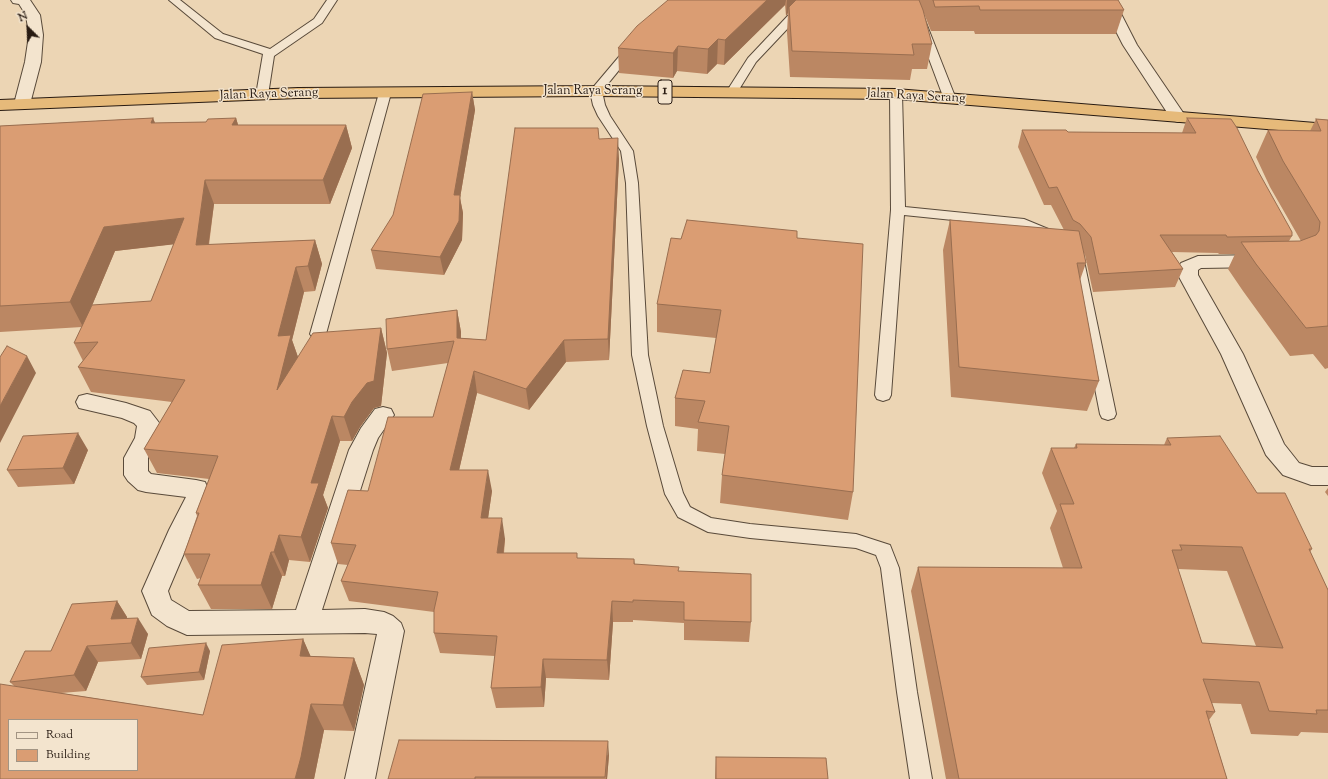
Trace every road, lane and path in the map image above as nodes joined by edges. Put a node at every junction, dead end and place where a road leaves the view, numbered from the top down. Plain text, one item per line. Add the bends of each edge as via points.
1 (18, 0) edge
2 (174, 0) edge
3 (332, 0) edge
4 (805, 0) edge
5 (912, 0) edge
6 (1107, 0) edge
7 (640, 38) edge
8 (269, 55) junction
9 (596, 91) junction
10 (385, 94) junction
11 (731, 94) junction
12 (896, 94) junction
13 (262, 95) junction
14 (950, 99) junction
15 (22, 104) junction
16 (0, 105) edge
17 (1178, 117) junction
18 (1229, 121) junction
19 (1328, 130) edge
20 (1238, 141) edge
21 (898, 210) junction
22 (1279, 261) edge
23 (318, 334) edge
24 (883, 395) dead end
25 (87, 402) dead end
26 (1108, 414) dead end
27 (383, 415) dead end
28 (1328, 476) edge
29 (305, 622) junction
30 (360, 779) edge
31 (922, 779) edge

1 - 15 street via 24,2 32,15 36,35 33,62
2 - 8 lane via 219,36 263,50
3 - 8 lane via 318,21
4 - 11 lane via 803,6 752,60
5 - 14 lane
6 - 17 street via 1130,45
7 - 9 lane
8 - 13 lane
9 - 10 highway, Jalan Raya Serang / 1
9 - 11 highway, Jalan Raya Serang / 1
9 - 31 lane via 604,116 627,151 632,183 640,355 655,426 674,494 684,512 708,525 856,541 883,550 890,568
10 - 13 highway, Jalan Raya Serang / 1
10 - 23 lane
11 - 12 highway, Jalan Raya Serang / 1
12 - 14 highway, Jalan Raya Serang / 1
12 - 21 lane
13 - 15 highway, Jalan Raya Serang / 1
14 - 17 highway, Jalan Raya Serang / 1
15 - 16 highway, Jalan Raya Serang / 1
17 - 18 highway, Jalan Raya Serang / 1
18 - 19 highway, Jalan Raya Serang / 1
18 - 20 street
21 - 24 lane
21 - 26 lane via 1024,223 1065,244 1077,256
22 - 28 street via 1198,262 1188,267 1188,275 1232,354 1274,449 1291,469 1311,476
25 - 29 street via 126,411 142,417 149,424 146,438 136,458 136,474 146,483 196,489 198,496 193,509 181,530 155,591 161,607 187,623
27 - 29 street via 361,450
29 - 30 street via 365,621 384,624 391,632

